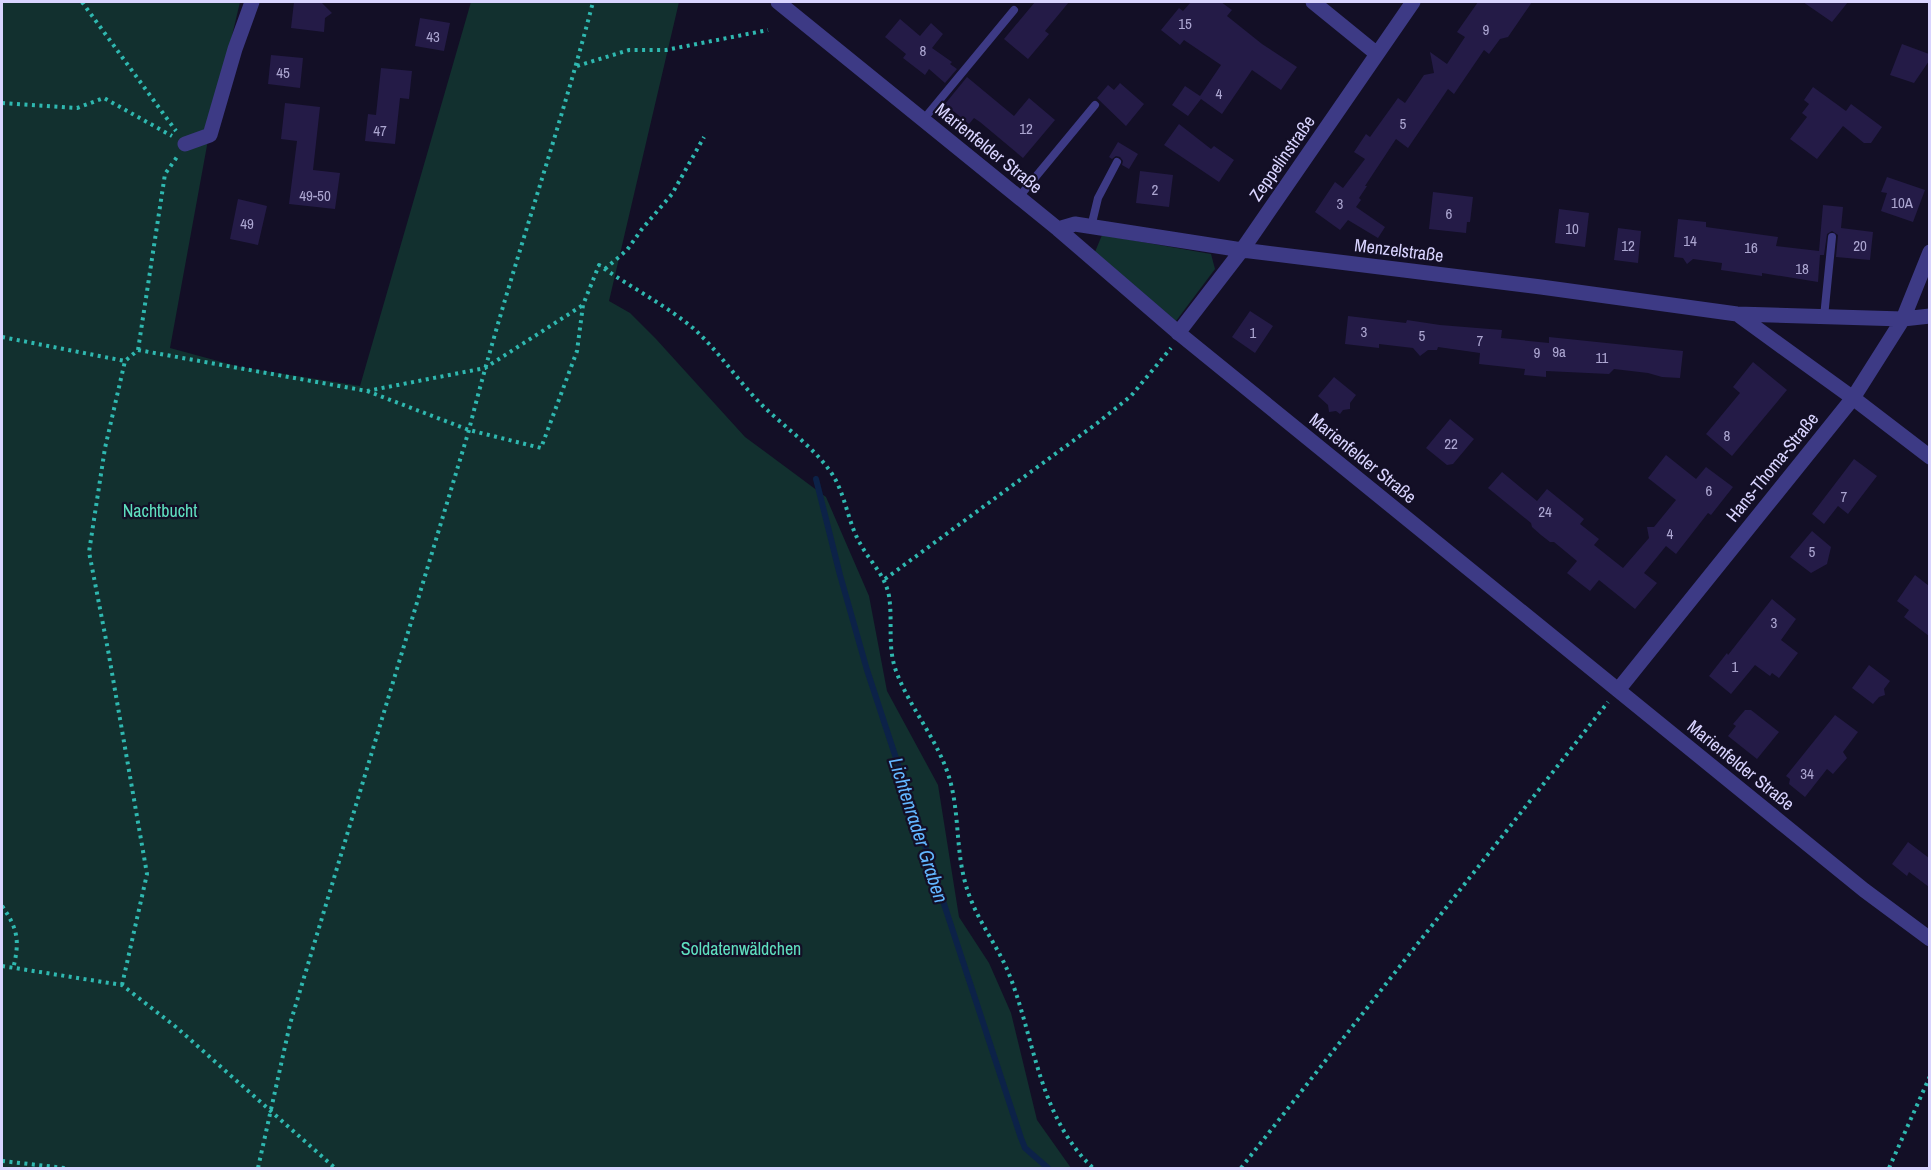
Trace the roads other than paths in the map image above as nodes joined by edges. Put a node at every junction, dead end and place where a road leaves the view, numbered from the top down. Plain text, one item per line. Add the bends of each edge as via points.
1 (252, 2) edge
2 (780, 2) edge
3 (1313, 2) edge
4 (1413, 2) edge
5 (1014, 10) dead end
6 (1377, 54) junction
7 (1095, 105) dead end
8 (923, 120) junction
9 (185, 144) road end
10 (1117, 162) dead end
11 (1019, 197) junction
12 (1091, 227) junction
13 (1058, 229) junction
14 (1832, 237) dead end
15 (1242, 250) junction
16 (1929, 252) edge
17 (1737, 314) junction
18 (1929, 316) edge
19 (1824, 317) junction
20 (1903, 319) junction
21 (1180, 334) junction
22 (1853, 398) junction
23 (1929, 457) edge
24 (1618, 690) junction
25 (1929, 939) edge

1 - 9 street via 210,135
2 - 8 street, Marienfelder Straße
3 - 6 street
4 - 6 street, Zeppelinstraße
5 - 8 lane
6 - 15 street, Zeppelinstraße
7 - 11 lane
8 - 11 street, Marienfelder Straße
10 - 12 lane via 1098,198
11 - 13 street, Marienfelder Straße
12 - 13 street, Menzelstraße via 1075,224
12 - 15 street, Menzelstraße
13 - 21 street, Marienfelder Straße
14 - 19 lane
15 - 17 street, Menzelstraße
15 - 21 street, Zeppelinstraße
16 - 20 street, Hans-Thoma-Straße
17 - 19 street, Menzelstraße
17 - 22 street, Menzelstraße
18 - 20 street, Menzelstraße
19 - 20 street, Menzelstraße
20 - 22 street, Hans-Thoma-Straße
21 - 24 street, Marienfelder Straße
22 - 23 street, Menzelstraße
22 - 24 street, Hans-Thoma-Straße
24 - 25 street, Marienfelder Straße

